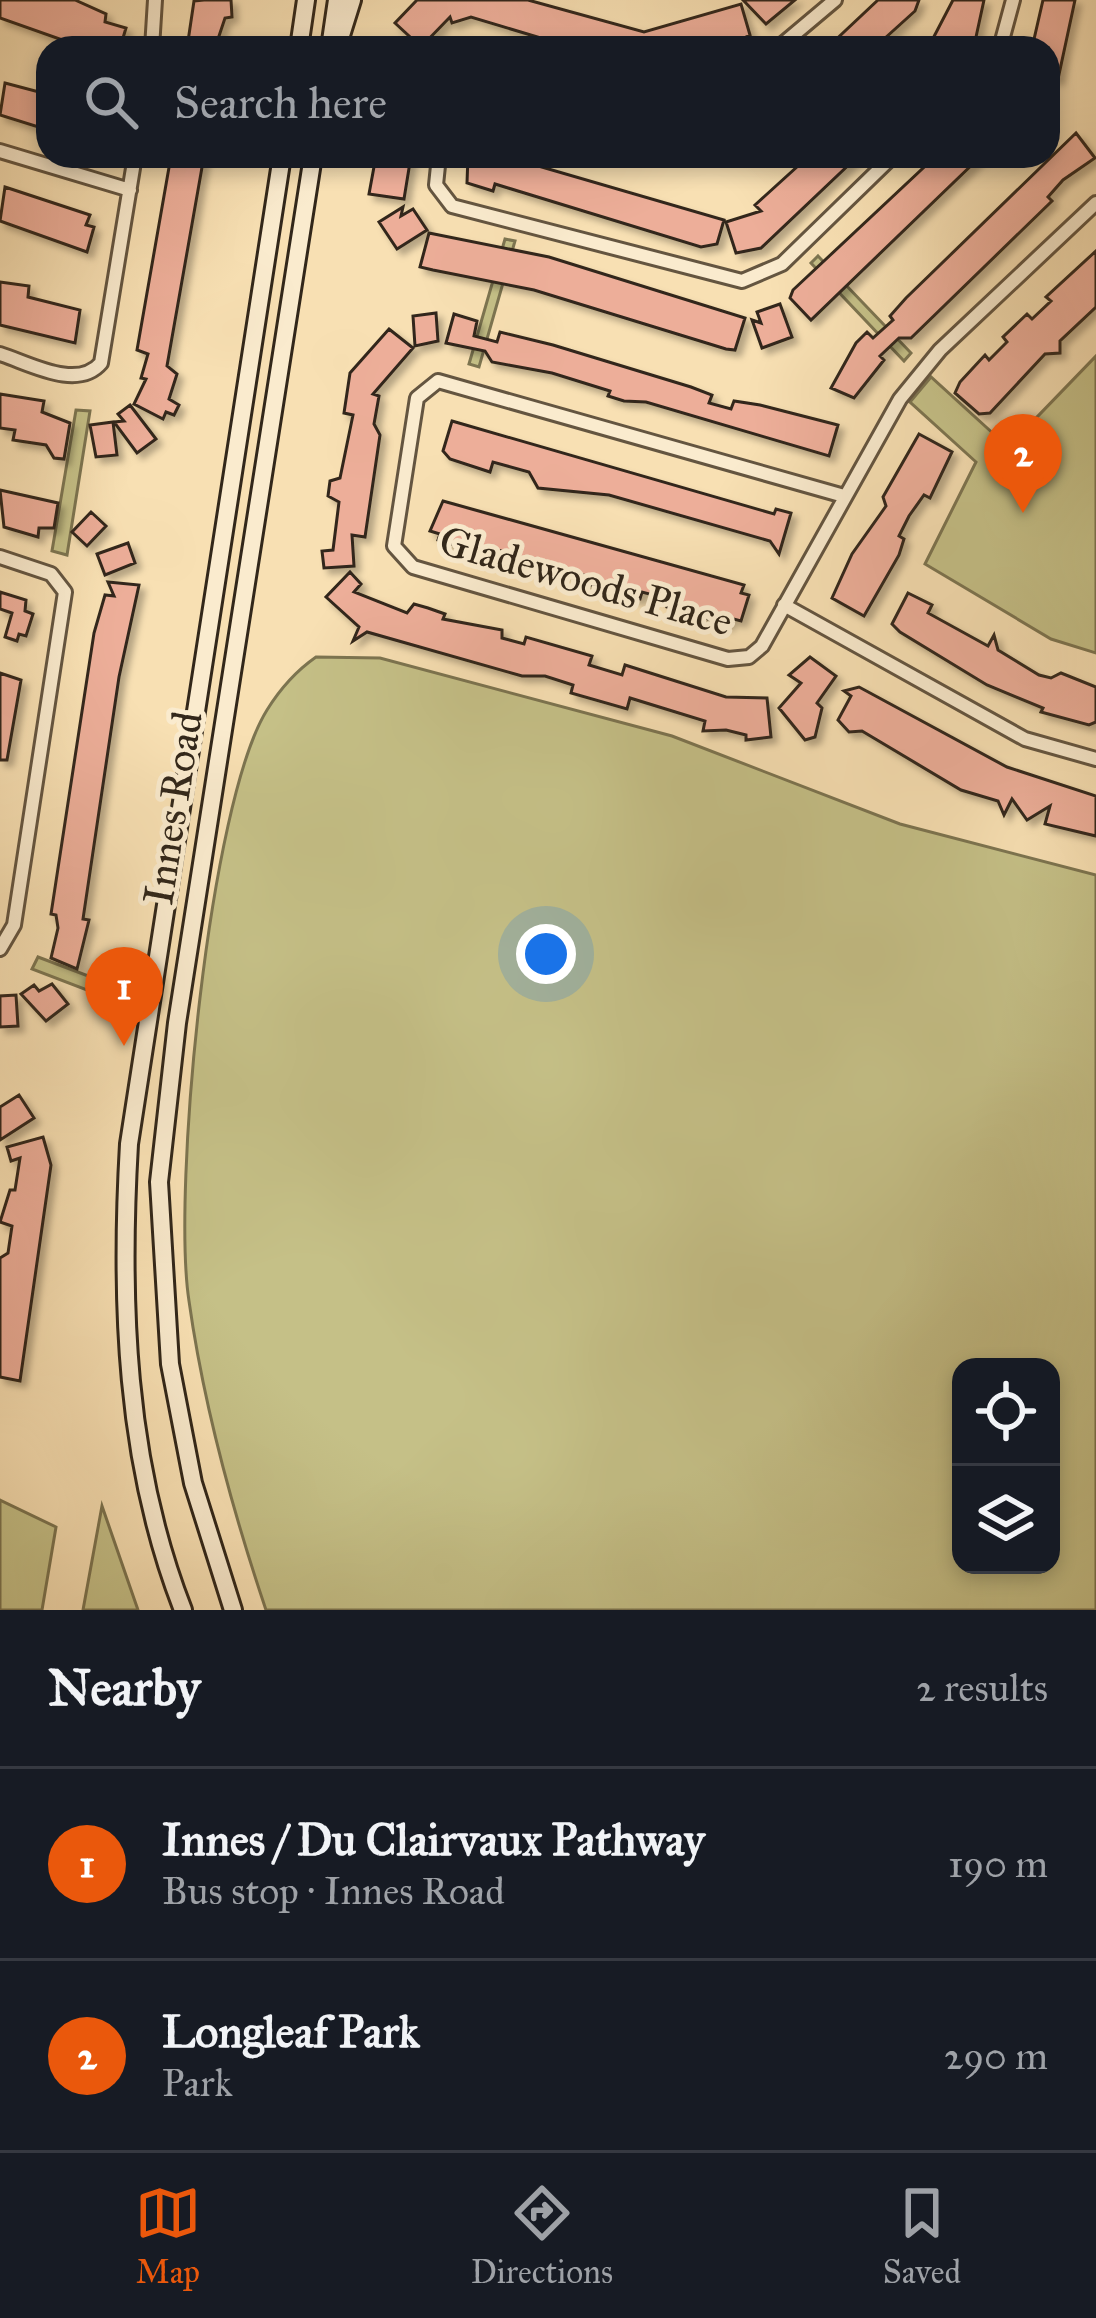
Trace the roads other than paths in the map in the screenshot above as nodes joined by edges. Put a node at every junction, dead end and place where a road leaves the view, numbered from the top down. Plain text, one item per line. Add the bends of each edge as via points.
1 (155, 0) edge
2 (306, 0) edge
3 (337, 0) edge
4 (352, 0) edge
5 (835, 0) edge
6 (1012, 0) edge
7 (153, 36) edge
8 (301, 36) edge
9 (334, 36) edge
10 (338, 36) edge
11 (792, 36) edge
12 (1003, 36) edge
13 (0, 151) edge
14 (36, 162) edge
15 (57, 168) edge
16 (134, 168) edge
17 (280, 168) edge
18 (311, 168) edge
19 (438, 168) edge
20 (881, 168) edge
21 (130, 190) junction
22 (1096, 203) edge
23 (0, 354) edge
24 (844, 496) junction
25 (0, 557) edge
26 (784, 605) junction
27 (1096, 760) edge
28 (0, 949) edge
29 (183, 1610) edge
30 (233, 1610) edge

1 - 7 street
2 - 8 main road
3 - 9 main road
4 - 10 main road
5 - 11 street
6 - 12 street
13 - 14 street
15 - 21 street
16 - 21 street
17 - 29 main road, Innes Road via 129,1144 128,1365 146,1486
18 - 30 main road, Innes Road via 159,1182 170,1364 198,1502
19 - 20 street via 436,184 452,206 742,280 782,264
21 - 23 street via 100,363 73,377
22 - 24 street, Gladewoods Place via 931,361 880,429
24 - 26 street, Gladewoods Place
24 - 26 street, Gladewoods Place via 454,382 438,381 418,398 394,537 405,563 728,659 756,653
25 - 28 street via 51,574 65,605 14,925
26 - 27 street via 1025,739

